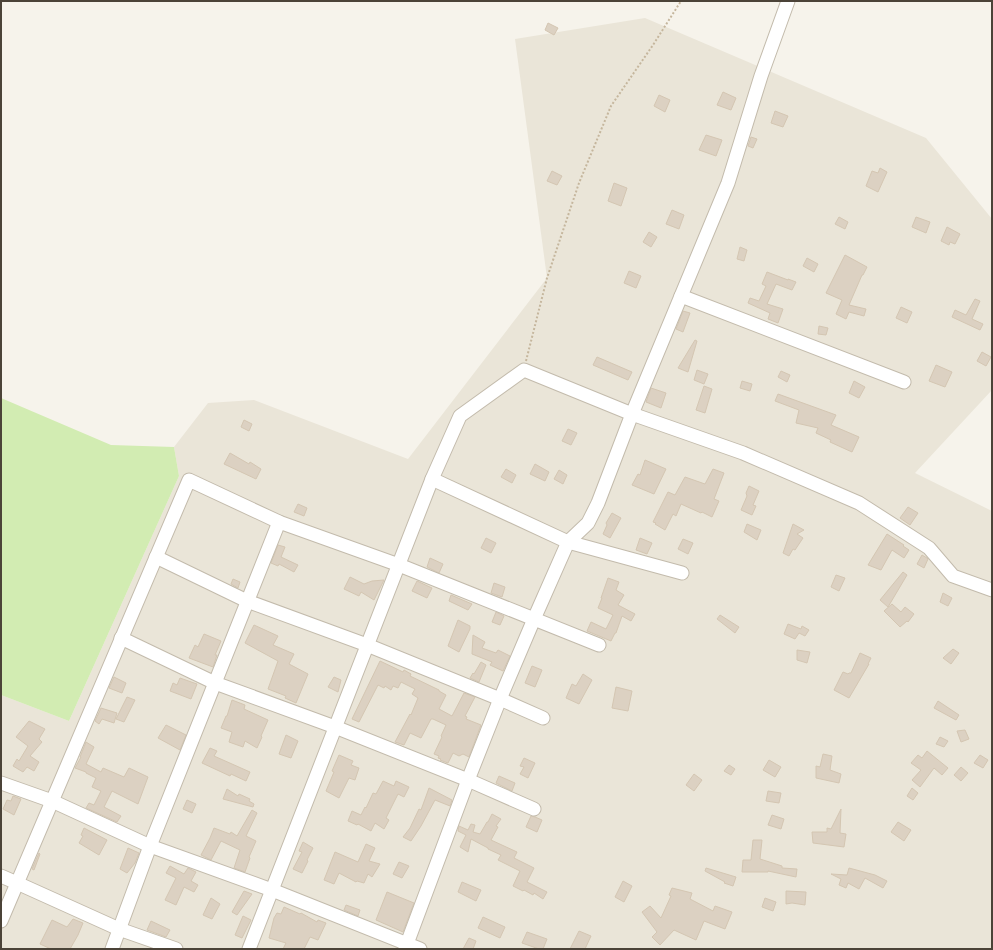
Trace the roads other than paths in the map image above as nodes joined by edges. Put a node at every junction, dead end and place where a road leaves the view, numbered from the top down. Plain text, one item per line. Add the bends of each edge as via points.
1 (788, 1) edge
2 (681, 296) junction
3 (904, 382) dead end
4 (632, 414) junction
5 (432, 479) junction
6 (279, 522) junction
7 (568, 542) junction
8 (156, 557) junction
9 (399, 565) junction
10 (682, 573) dead end
11 (992, 590) edge
12 (248, 601) junction
13 (534, 619) junction
14 (121, 638) junction
15 (367, 645) junction
16 (599, 645) dead end
17 (214, 683) junction
18 (500, 699) junction
19 (543, 718) dead end
20 (335, 727) junction
21 (468, 780) junction
22 (1, 782) edge
23 (52, 801) junction
24 (534, 809) dead end
25 (150, 846) junction
26 (1, 876) edge
27 (17, 883) junction
28 (272, 890) junction
29 (1, 921) edge
30 (120, 929) junction
31 (406, 946) edge
32 (112, 949) edge
33 (176, 949) edge
34 (249, 949) edge
35 (420, 949) edge

1 - 2 street via 761,76 728,183
2 - 3 street
2 - 4 street
4 - 5 street via 524,370 460,416
4 - 7 street via 598,503 588,523
4 - 11 street via 743,453 859,503 929,548 953,576
5 - 7 street
5 - 9 street
6 - 8 street via 189,480
6 - 9 street
6 - 12 street
7 - 10 street
7 - 13 street
8 - 12 street
8 - 14 street
9 - 13 street
9 - 15 street
12 - 15 street
12 - 17 street
13 - 16 street
13 - 18 street
14 - 17 street
14 - 23 street
15 - 18 street
15 - 20 street
17 - 20 street
17 - 25 street
18 - 19 street
18 - 21 street
20 - 21 street
20 - 28 street
21 - 24 street
21 - 31 street
22 - 23 street
23 - 25 street
23 - 27 street
25 - 28 street
25 - 30 street
26 - 27 street
27 - 29 street
27 - 30 street
28 - 31 street
28 - 34 street
30 - 32 street
30 - 33 street
31 - 35 street

